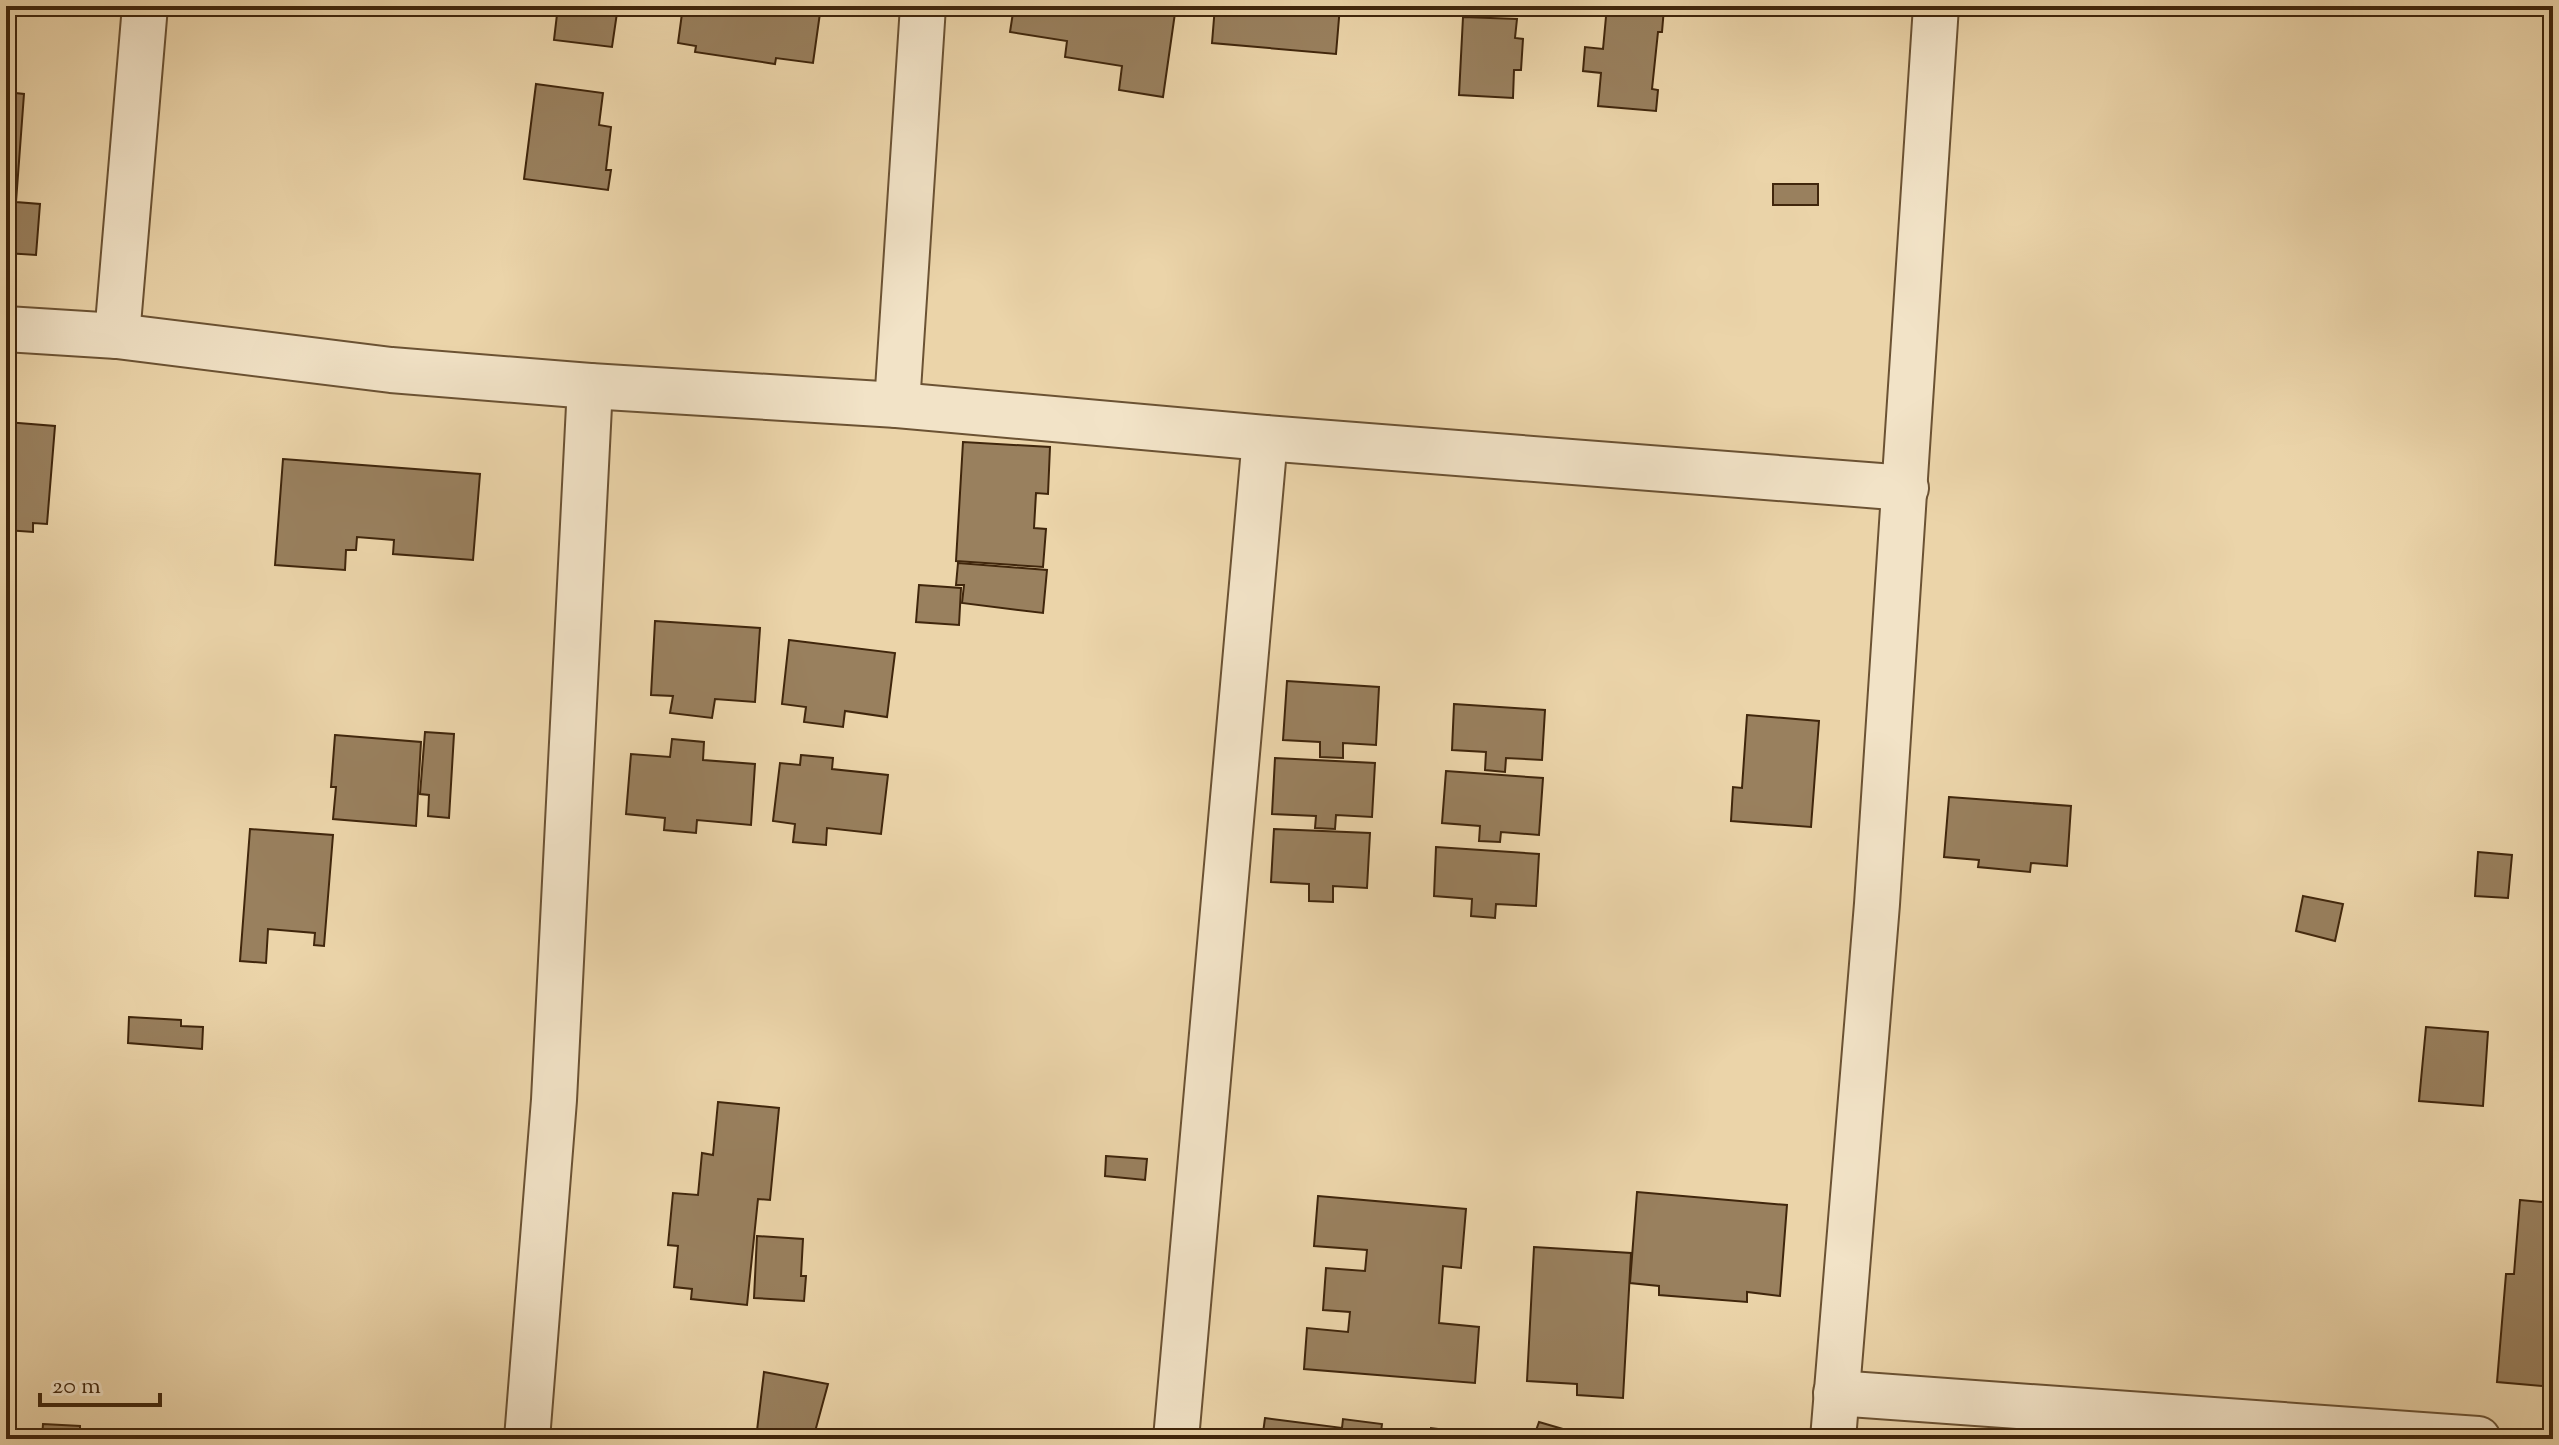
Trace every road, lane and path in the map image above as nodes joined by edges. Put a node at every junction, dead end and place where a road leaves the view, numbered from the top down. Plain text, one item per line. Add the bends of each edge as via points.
1 (145, 6) edge
2 (923, 6) edge
3 (1936, 6) edge
4 (6, 329) edge
5 (117, 336) junction
6 (590, 386) junction
7 (897, 405) junction
8 (1265, 438) junction
9 (1906, 488) junction
10 (1836, 1393) junction
11 (527, 1439) edge
12 (1176, 1439) edge
13 (1833, 1439) edge
14 (2478, 1439) edge

1 - 5 street
2 - 7 street
3 - 9 street
4 - 5 street
5 - 6 street via 391,370
6 - 7 street
6 - 11 street via 554,1100
7 - 8 street
8 - 9 street
8 - 12 street
9 - 10 street
10 - 13 street
10 - 14 street

